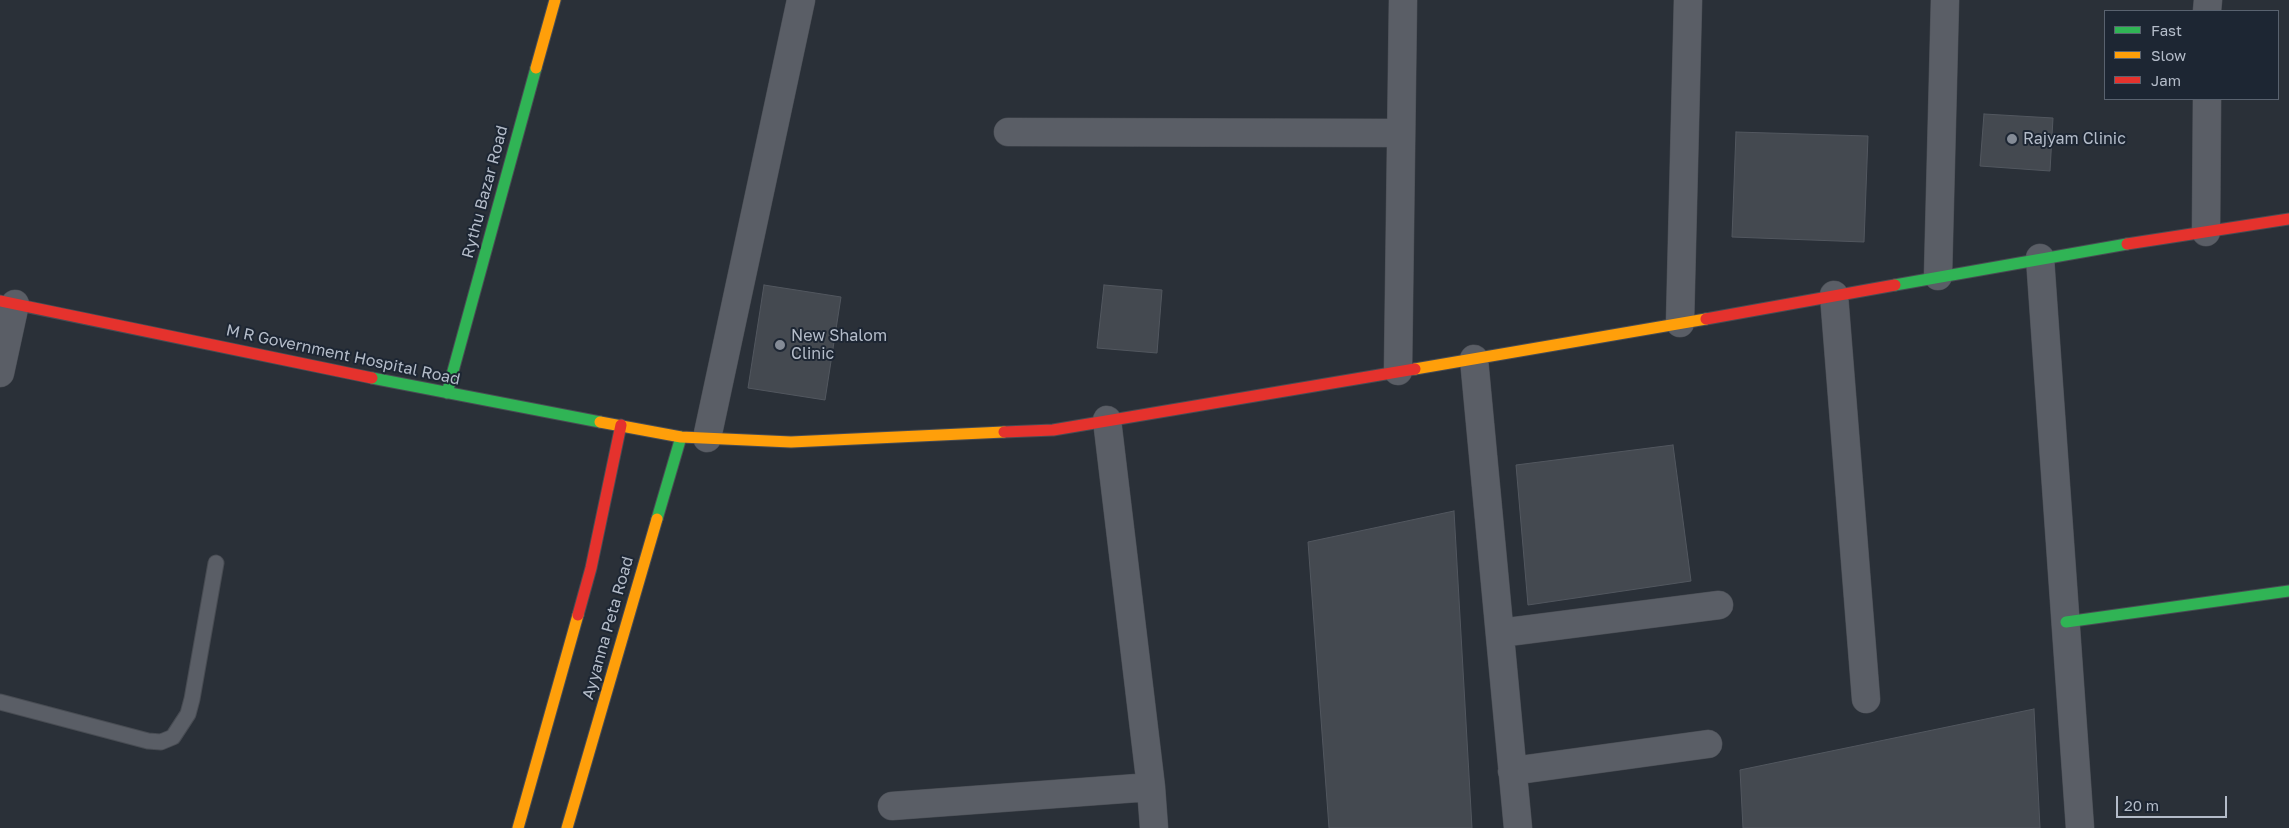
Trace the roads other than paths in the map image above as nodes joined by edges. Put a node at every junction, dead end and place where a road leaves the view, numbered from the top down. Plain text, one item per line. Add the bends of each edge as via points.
1 (555, 0) edge
2 (801, 0) edge
3 (1403, 0) edge
4 (1688, 0) edge
5 (1945, 0) edge
6 (2207, 100) edge
7 (1008, 132) dead end
8 (1402, 133) junction
9 (2289, 218) edge
10 (2206, 232) junction
11 (2040, 258) junction
12 (1938, 276) junction
13 (1834, 295) junction
14 (8, 302) edge
15 (1680, 324) junction
16 (1474, 359) junction
17 (1398, 372) junction
18 (0, 373) edge
19 (447, 393) junction
20 (1107, 420) junction
21 (620, 425) junction
22 (694, 437) junction
23 (216, 563) dead end
24 (2289, 591) edge
25 (1719, 604) dead end
26 (2066, 622) junction
27 (1500, 633) junction
28 (1866, 699) dead end
29 (0, 702) edge
30 (1708, 744) dead end
31 (1512, 771) junction
32 (1151, 787) junction
33 (892, 806) dead end
34 (518, 828) edge
35 (567, 828) edge
36 (1154, 828) edge
37 (1518, 828) edge
38 (2080, 828) edge

1 - 19 street, Rythu Bazar Road
2 - 22 street
3 - 8 street
4 - 15 street
5 - 12 street
6 - 10 street
7 - 8 street
8 - 17 street
9 - 10 street, M R Government Hospital Road
10 - 11 street, M R Government Hospital Road
11 - 12 street, M R Government Hospital Road
11 - 26 street
12 - 13 street, M R Government Hospital Road
13 - 15 street, M R Government Hospital Road
13 - 28 street
14 - 18 street
14 - 19 street, M R Government Hospital Road
15 - 16 street, M R Government Hospital Road
16 - 17 street, M R Government Hospital Road
16 - 27 street
17 - 20 street, M R Government Hospital Road
19 - 21 street, M R Government Hospital Road
20 - 22 street, M R Government Hospital Road via 1053,430 800,441
20 - 32 street
21 - 22 street, M R Government Hospital Road
21 - 34 street via 590,568
22 - 35 street, Ayyanna Peta Road
23 - 29 lane via 192,700 188,714 173,738 161,742 148,741
24 - 26 street
25 - 27 street
26 - 38 street
27 - 31 street
30 - 31 street
31 - 37 street
32 - 33 street
32 - 36 street

